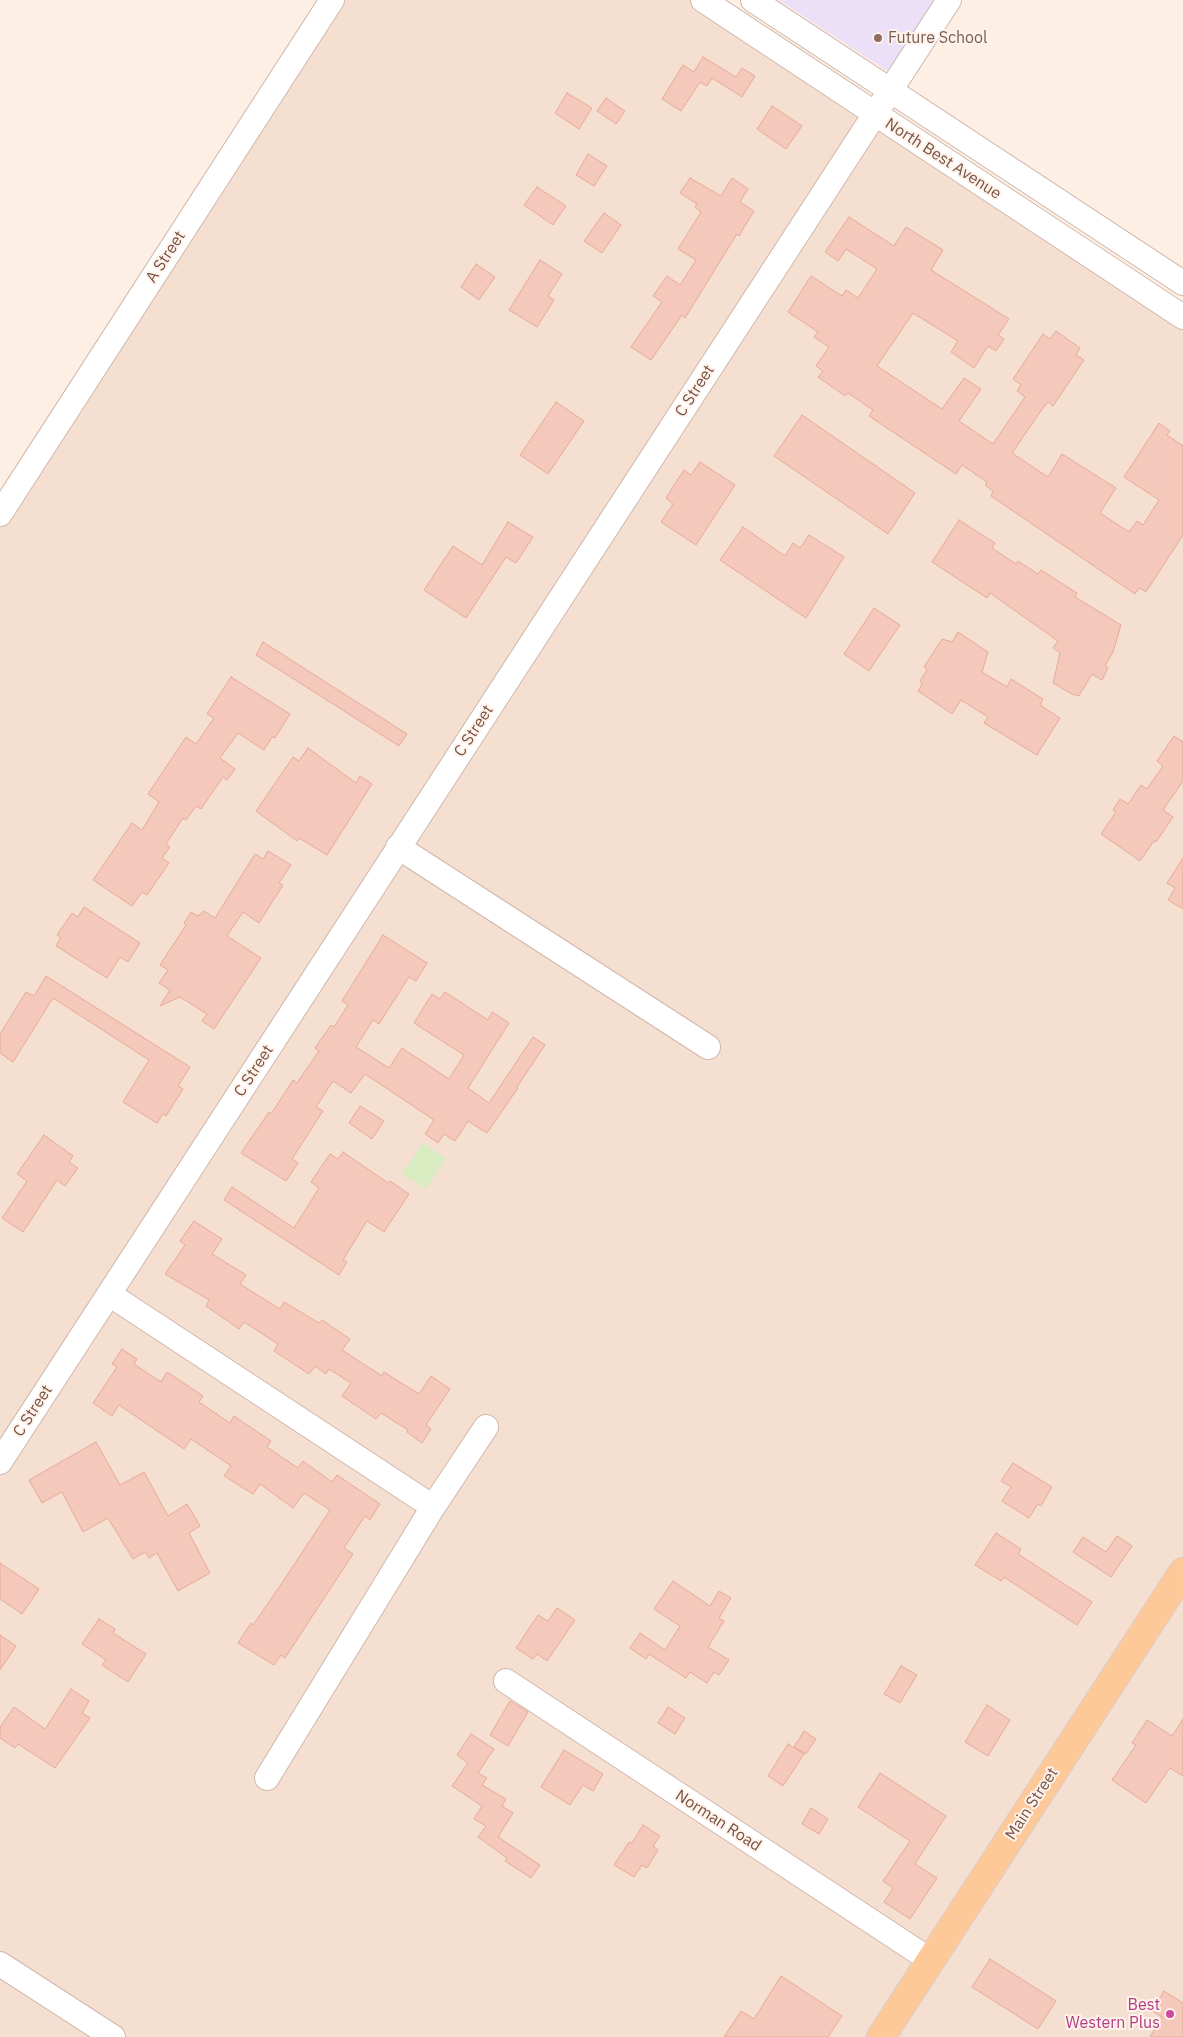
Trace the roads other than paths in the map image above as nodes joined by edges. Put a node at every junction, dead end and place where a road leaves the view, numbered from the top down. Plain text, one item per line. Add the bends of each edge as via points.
1 (332, 0) edge
2 (703, 0) edge
3 (753, 0) edge
4 (948, 0) edge
5 (890, 90) junction
6 (874, 114) junction
7 (1183, 283) edge
8 (1183, 317) edge
9 (0, 514) edge
10 (398, 847) junction
11 (708, 1047) dead end
12 (109, 1294) junction
13 (486, 1427) dead end
14 (0, 1462) edge
15 (433, 1507) junction
16 (1183, 1572) edge
17 (506, 1681) dead end
18 (267, 1778) dead end
19 (930, 1960) junction
20 (0, 1964) edge
21 (113, 2037) edge
22 (881, 2037) edge

1 - 9 street, A Street
2 - 6 street, North Best Avenue
3 - 5 street, North Best Avenue
4 - 5 street, C Street
5 - 6 street, C Street
5 - 7 street, North Best Avenue
6 - 8 street, North Best Avenue
6 - 10 street, C Street
10 - 11 street
10 - 12 street, C Street
12 - 14 street, C Street
12 - 15 street
13 - 15 street
15 - 18 street
16 - 19 main road, Main Street
17 - 19 street, Norman Road
19 - 22 main road, Main Street
20 - 21 street

